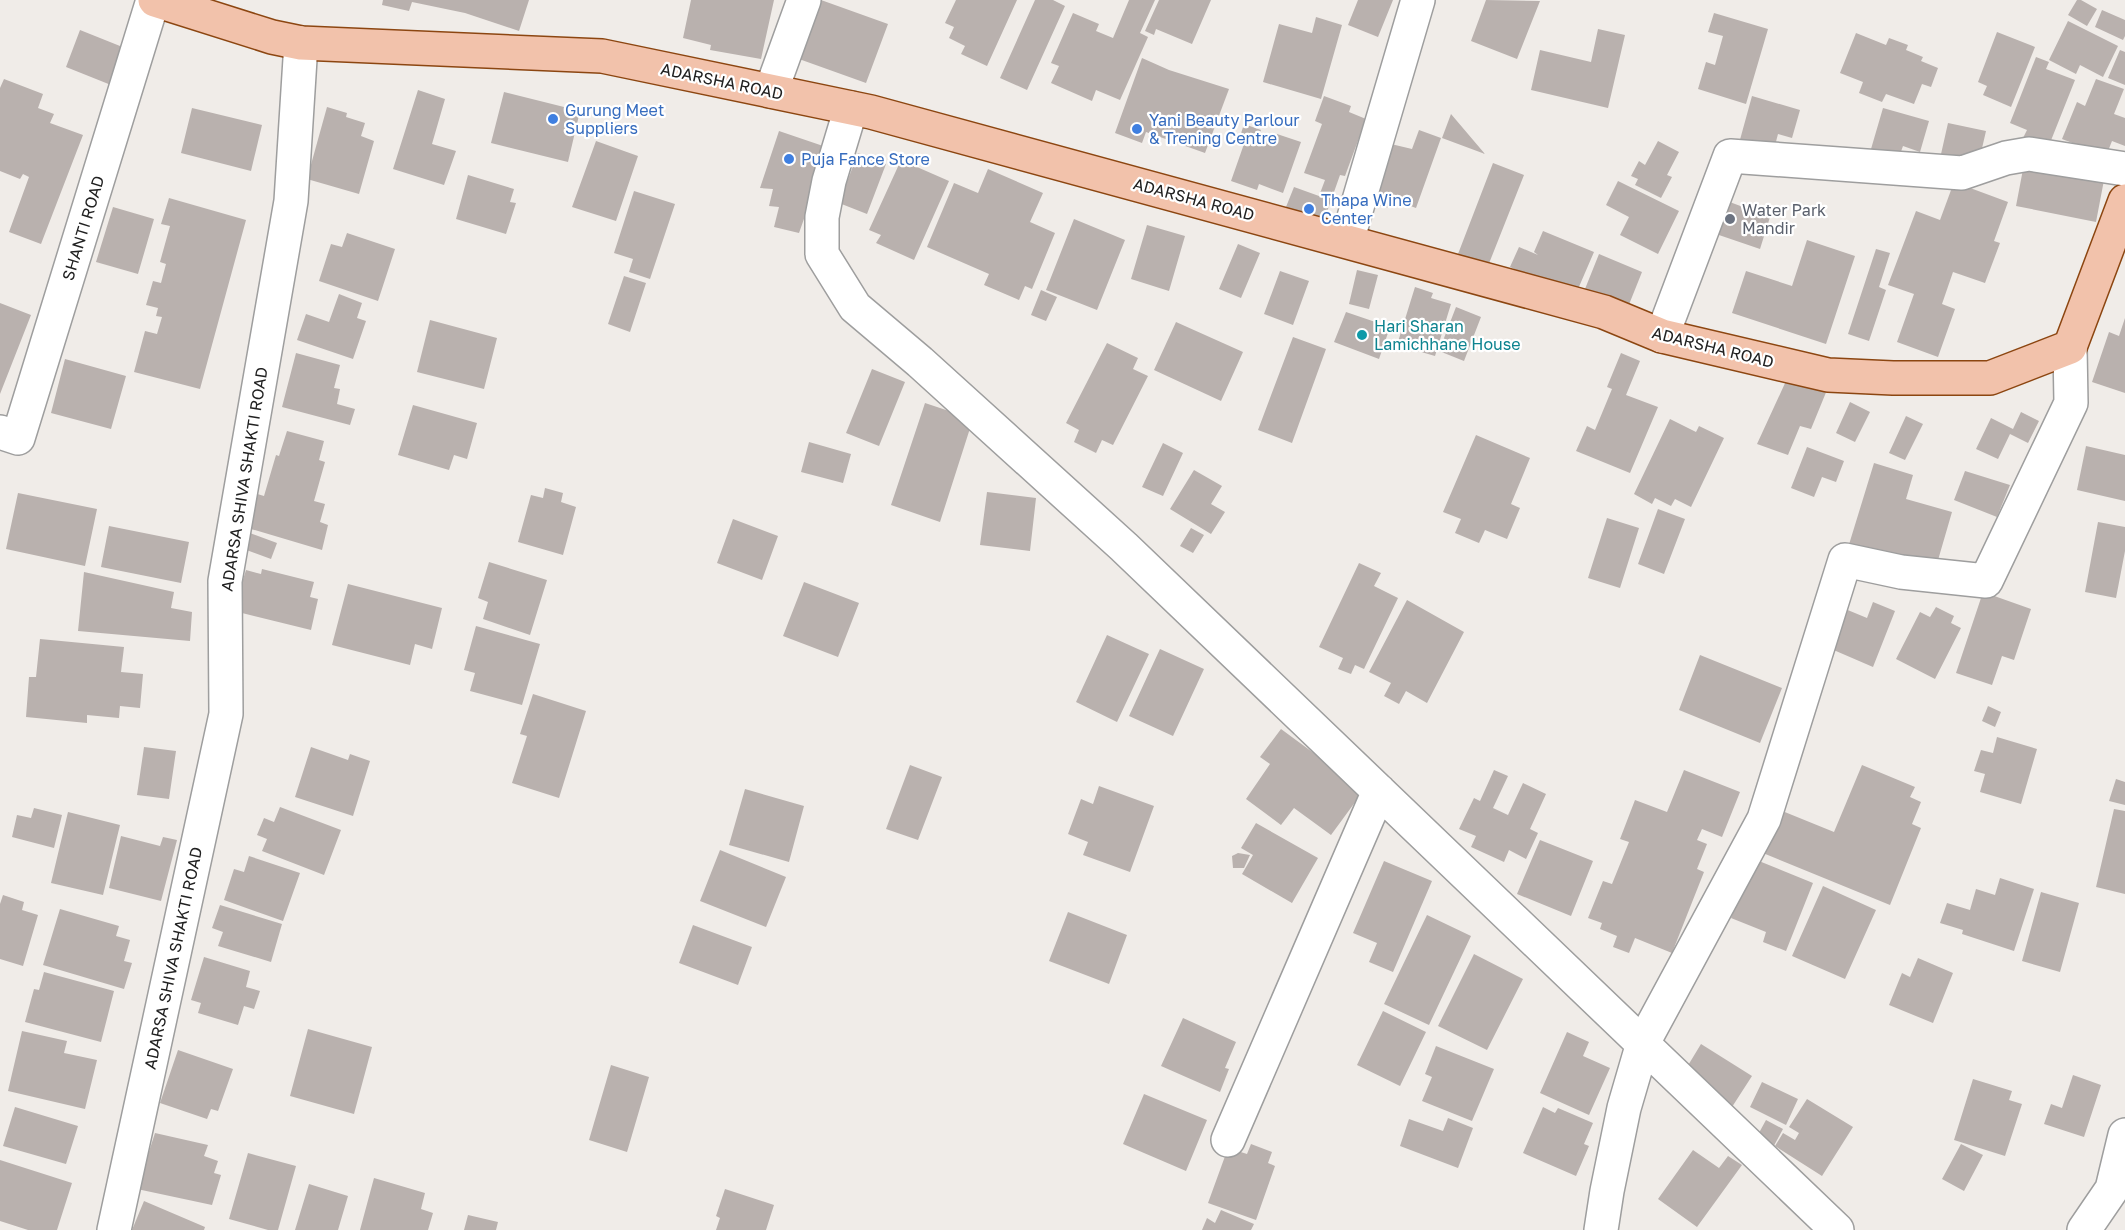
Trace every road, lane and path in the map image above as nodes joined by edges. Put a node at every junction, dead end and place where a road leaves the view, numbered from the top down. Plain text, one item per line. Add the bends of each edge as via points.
1 (154, 0) edge
2 (804, 0) edge
3 (1418, 0) edge
4 (301, 43) junction
5 (771, 91) junction
6 (851, 108) junction
7 (2125, 169) edge
8 (2125, 201) edge
9 (1347, 241) junction
10 (1662, 336) junction
11 (2070, 347) junction
12 (0, 432) edge
13 (1379, 791) junction
14 (1643, 1043) junction
15 (2125, 1135) edge
16 (1228, 1140) dead end
17 (114, 1230) edge
18 (1601, 1230) edge
19 (1837, 1230) edge
20 (2084, 1230) edge

1 - 4 main road, ADARSHA ROAD
1 - 12 street, SHANTI ROAD via 18,438
2 - 5 street
3 - 9 street
4 - 5 main road, ADARSHA ROAD via 602,56
4 - 17 street, ADARSA SHIVA SHAKTI ROAD via 291,201 225,581 226,714
5 - 6 main road, ADARSHA ROAD
6 - 9 main road, ADARSHA ROAD
6 - 13 street via 829,181 822,218 822,254 855,307 1124,547
7 - 10 street via 2029,154 1962,173 1730,156
8 - 11 main road
9 - 10 main road, ADARSHA ROAD via 1604,312
10 - 11 main road, ADARSHA ROAD via 1828,375 1893,378 1990,378
11 - 14 street via 2071,403 1986,581 1901,572 1845,560 1764,819
13 - 14 street
13 - 16 street
14 - 18 street via 1624,1108
14 - 19 street
15 - 20 street via 2112,1189

